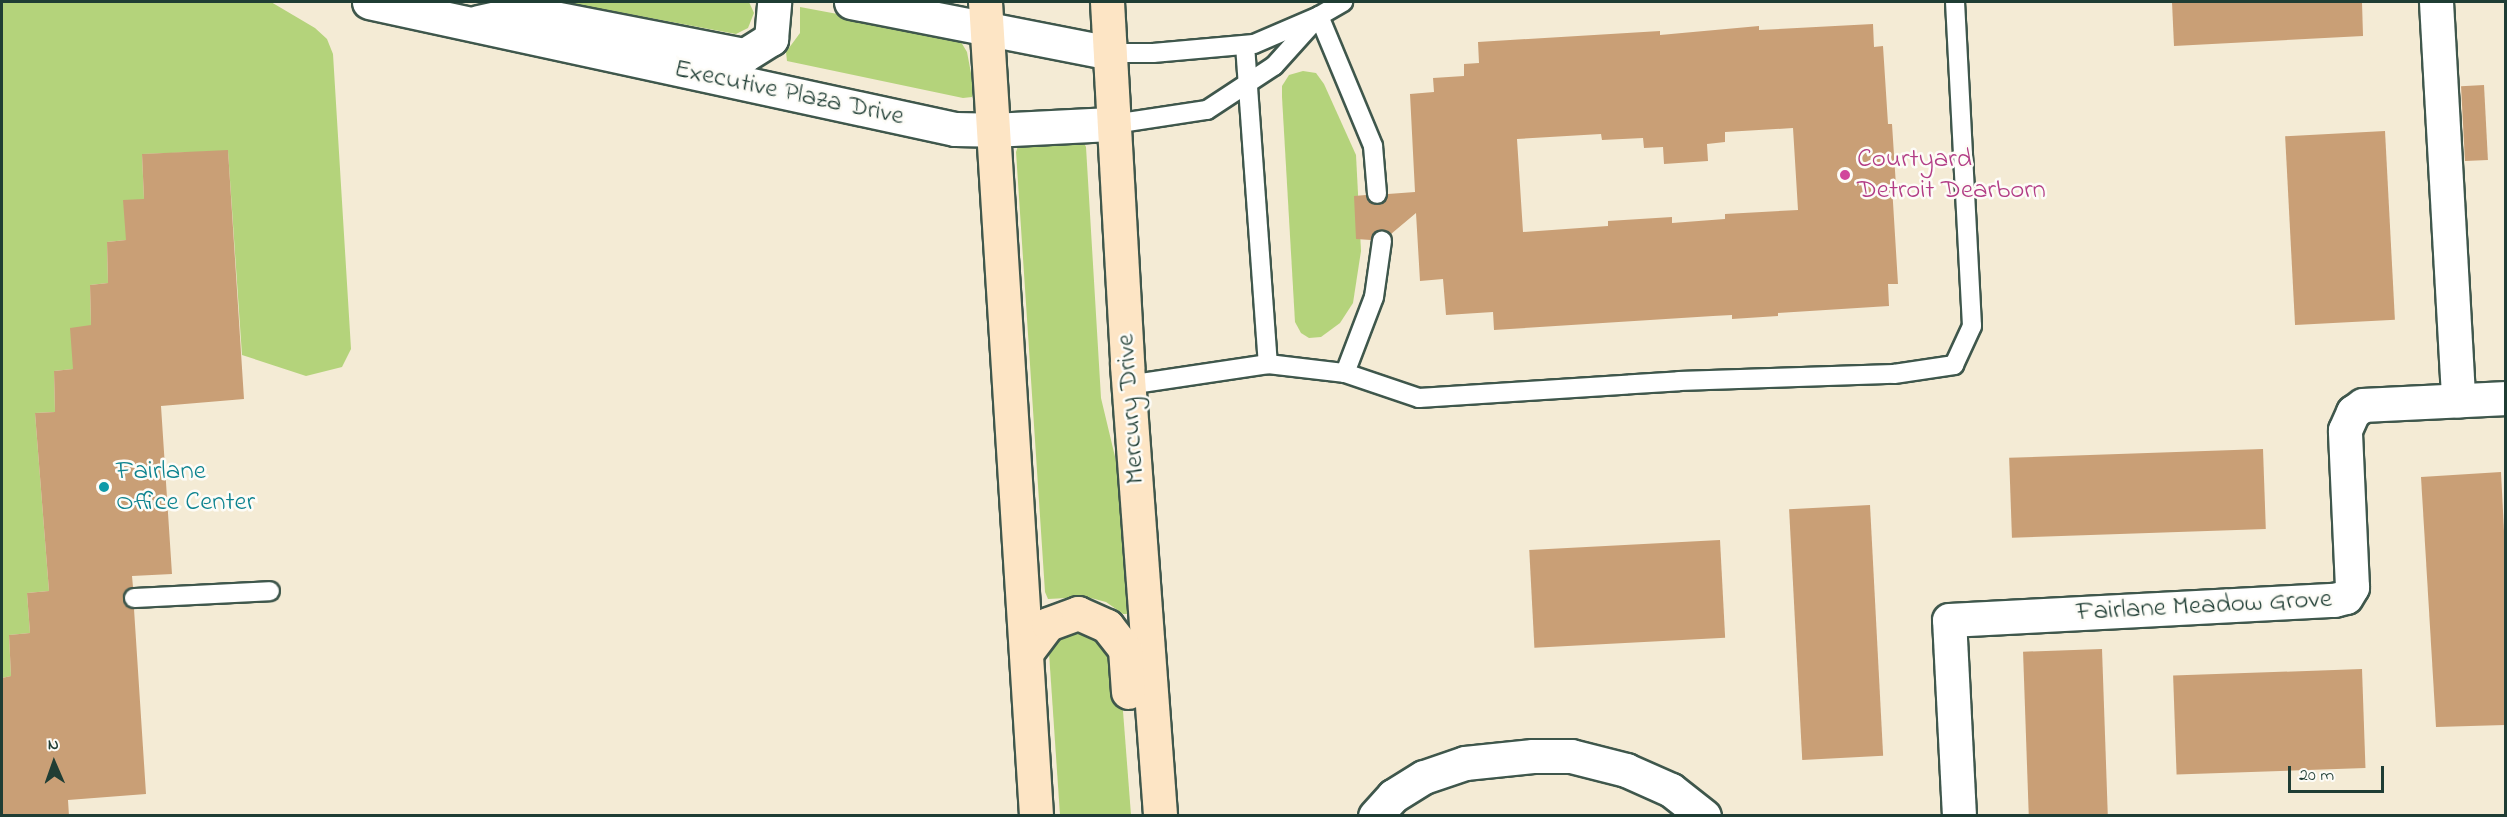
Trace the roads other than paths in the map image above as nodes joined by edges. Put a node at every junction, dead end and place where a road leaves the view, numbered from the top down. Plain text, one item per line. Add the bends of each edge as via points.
1 (369, 2) edge
2 (774, 2) edge
3 (851, 2) edge
4 (1107, 2) edge
5 (1343, 2) edge
6 (1955, 2) edge
7 (2436, 2) edge
8 (986, 15) edge
9 (1319, 16) junction
10 (468, 25) junction
11 (1245, 45) junction
12 (1110, 53) junction
13 (1250, 82) junction
14 (1114, 124) junction
15 (994, 130) junction
16 (1377, 194) dead end
17 (1382, 241) dead end
18 (1268, 364) junction
19 (1345, 373) junction
20 (1128, 385) junction
21 (2505, 398) edge
22 (2458, 400) junction
23 (270, 591) dead end
24 (134, 598) dead end
25 (1026, 652) junction
26 (1036, 816) edge
27 (1143, 816) edge
28 (1160, 816) edge
29 (1375, 816) edge
30 (1704, 816) edge
31 (1959, 816) edge

1 - 10 street, Executive Plaza Drive
2 - 10 street, Executive Plaza Drive via 771,39 745,55 523,12
3 - 8 street
4 - 12 street, Mercury Drive
5 - 9 lane
6 - 19 lane via 1972,326 1954,365 1894,374 1679,381 1419,398
7 - 22 street
8 - 12 street
8 - 15 street
9 - 11 lane
9 - 13 lane via 1274,66
9 - 16 lane via 1373,146
10 - 15 street, Executive Plaza Drive via 955,129
11 - 12 lane
11 - 13 lane
12 - 14 street, Mercury Drive
13 - 14 lane via 1207,110
13 - 18 lane
14 - 15 street, Executive Plaza Drive
14 - 20 street, Mercury Drive
15 - 25 street
17 - 19 lane via 1374,297
18 - 19 lane
18 - 20 lane
20 - 28 street, Mercury Drive
21 - 22 street, Fairlane Meadow Grove
22 - 31 street, Fairlane Meadow Grove via 2362,405 2353,412 2345,430 2352,587 2346,597 1949,620
23 - 24 lane
25 - 26 street
25 - 27 street via 1048,624 1078,613 1107,626 1125,649 1137,796
29 - 30 street via 1393,796 1424,777 1465,763 1533,756 1570,756 1626,770 1671,790

